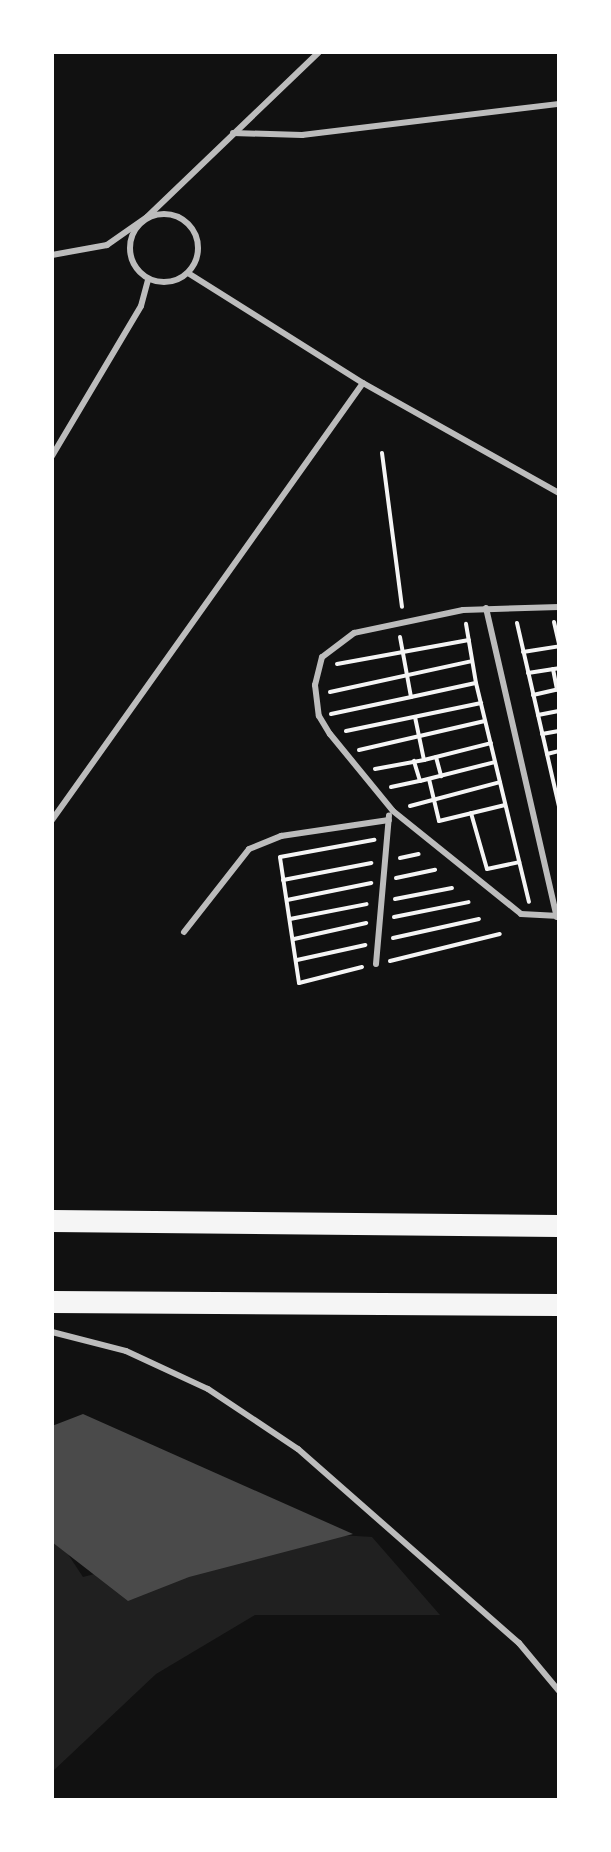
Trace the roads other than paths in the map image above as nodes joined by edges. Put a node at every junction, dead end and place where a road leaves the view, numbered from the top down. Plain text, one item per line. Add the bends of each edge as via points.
1 (319, 52) edge
2 (559, 104) edge
3 (233, 133) junction
4 (147, 217) junction
5 (52, 255) edge
6 (188, 273) junction
7 (148, 279) junction
8 (363, 383) junction
9 (52, 456) edge
10 (559, 493) edge
11 (559, 607) edge
12 (486, 608) junction
13 (392, 809) junction
14 (52, 820) edge
15 (389, 820) junction
16 (558, 917) edge
17 (184, 932) dead end
18 (376, 964) road end
19 (52, 1221) edge
20 (559, 1226) edge
21 (52, 1302) edge
22 (559, 1305) edge
23 (52, 1332) edge
24 (559, 1691) edge

1 - 3 lane
2 - 3 lane via 302,135
3 - 4 lane
4 - 5 lane via 107,245
4 - 6 lane via 161,213 191,227 198,248
4 - 7 lane via 129,246 136,270
6 - 7 lane via 163,283
6 - 8 lane
7 - 9 lane via 141,306
8 - 10 lane
8 - 14 lane
11 - 12 lane
12 - 13 lane via 354,633 322,657 316,695 319,716
12 - 16 lane
13 - 15 lane
13 - 16 lane via 521,914
15 - 17 lane via 281,836 249,849
15 - 18 lane
19 - 20 highway
21 - 22 highway
23 - 24 lane via 126,1351 208,1389 298,1449 509,1633

